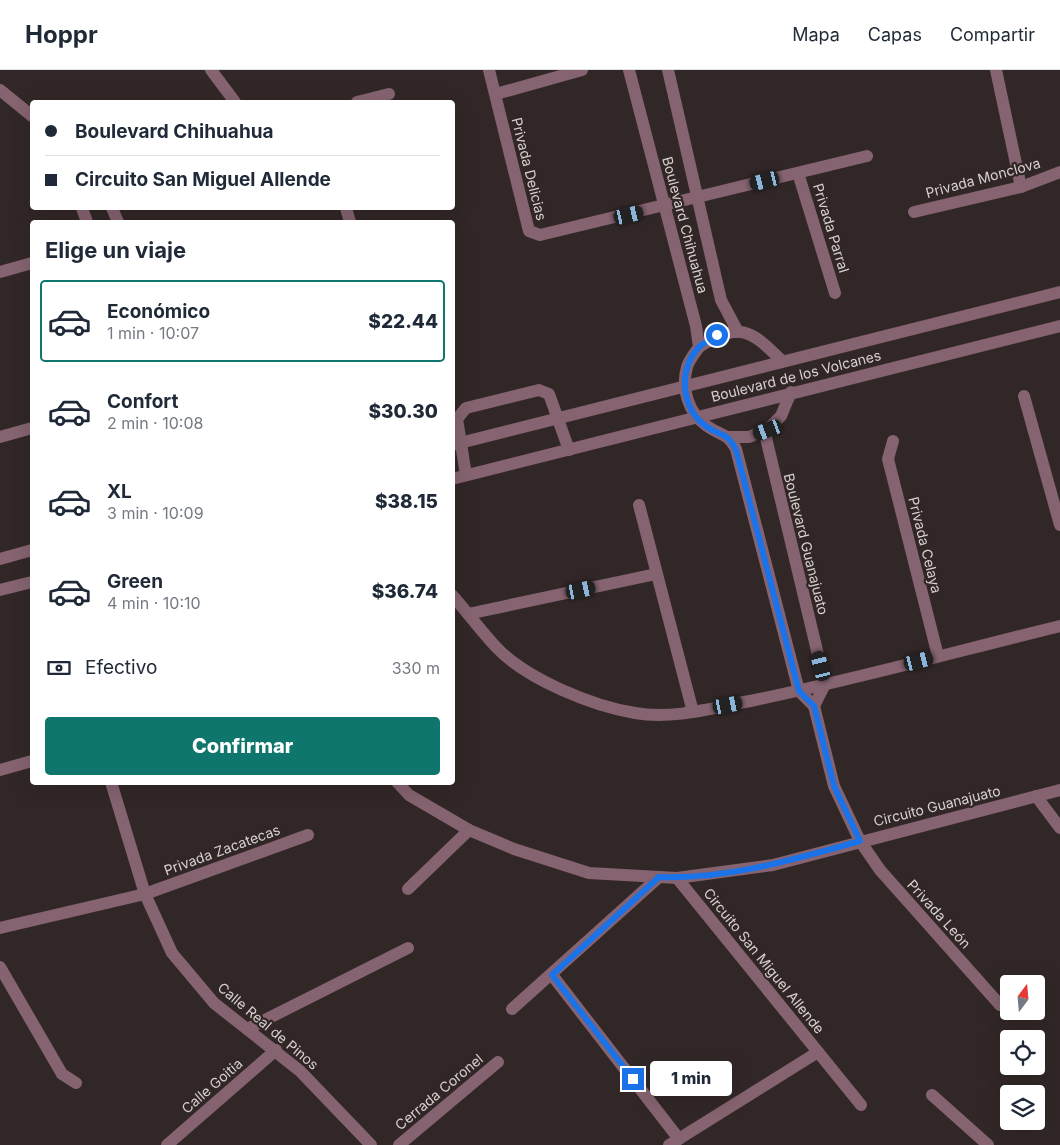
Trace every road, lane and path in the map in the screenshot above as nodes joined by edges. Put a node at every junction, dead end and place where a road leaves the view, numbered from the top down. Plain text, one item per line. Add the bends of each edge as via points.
1 (211, 70) edge
2 (489, 70) edge
3 (582, 70) edge
4 (629, 70) edge
5 (668, 70) edge
6 (996, 70) edge
7 (0, 90) edge
8 (389, 94) dead end
9 (496, 94) junction
10 (234, 100) edge
11 (365, 100) edge
12 (30, 114) edge
13 (866, 156) dead end
14 (1060, 172) edge
15 (798, 173) junction
16 (1021, 187) junction
17 (699, 198) junction
18 (665, 206) junction
19 (914, 212) dead end
20 (30, 264) edge
21 (0, 272) edge
22 (835, 292) dead end
23 (1060, 292) edge
24 (1060, 326) edge
25 (738, 332) junction
26 (699, 347) junction
27 (782, 362) junction
28 (685, 386) junction
29 (791, 392) junction
30 (1024, 396) dead end
31 (557, 417) junction
32 (696, 417) junction
33 (30, 429) edge
34 (768, 430) junction
35 (0, 437) edge
36 (729, 437) junction
37 (893, 441) dead end
38 (457, 444) edge
39 (569, 450) junction
40 (466, 476) junction
41 (455, 478) edge
42 (639, 505) dead end
43 (1060, 525) edge
44 (30, 550) edge
45 (0, 558) edge
46 (656, 574) junction
47 (30, 582) edge
48 (0, 590) edge
49 (455, 599) edge
50 (468, 614) junction
51 (1060, 626) edge
52 (938, 656) junction
53 (825, 684) junction
54 (799, 691) junction
55 (814, 706) junction
56 (693, 712) junction
57 (30, 762) edge
58 (0, 770) edge
59 (112, 785) edge
60 (400, 785) edge
61 (1060, 790) edge
62 (1036, 796) junction
63 (1060, 828) edge
64 (469, 830) junction
65 (308, 835) dead end
66 (860, 841) junction
67 (659, 877) junction
68 (677, 878) junction
69 (408, 889) dead end
70 (145, 894) junction
71 (0, 928) edge
72 (408, 948) dead end
73 (0, 967) edge
74 (552, 975) junction
75 (1000, 1005) dead end
76 (512, 1010) dead end
77 (247, 1029) junction
78 (276, 1050) junction
79 (818, 1052) junction
80 (498, 1062) dead end
81 (76, 1083) dead end
82 (932, 1095) dead end
83 (861, 1105) dead end
84 (674, 1142) edge
85 (167, 1145) edge
86 (371, 1145) edge
87 (399, 1145) edge
88 (988, 1145) edge

1 - 10 street
2 - 9 street, Privada Delicias
3 - 9 street
4 - 18 street, Boulevard Chihuahua
5 - 17 street, Boulevard Chihuahua
6 - 16 street
7 - 12 street
8 - 11 street
9 - 18 street, Privada Delicias via 529,232 540,235
13 - 15 street, Privada Parral
14 - 16 street, Privada Monclova
15 - 17 street, Privada Parral
15 - 22 street, Privada Parral
16 - 19 street, Privada Monclova
17 - 18 street, Privada Parral
17 - 25 street, Boulevard Chihuahua via 721,300
18 - 26 street, Boulevard Chihuahua
20 - 21 street
23 - 27 street, Boulevard de los Volcanes
24 - 29 street, Boulevard de los Volcanes
25 - 26 street via 717,335
25 - 27 street via 758,337
26 - 28 street via 687,366
27 - 28 street, Boulevard de los Volcanes
28 - 31 street, Boulevard de los Volcanes
28 - 32 street
29 - 32 street, Boulevard de los Volcanes
29 - 34 street via 781,416
30 - 43 street
31 - 38 street, Boulevard de los Volcanes
31 - 38 street via 549,394 539,390 466,408 457,419
31 - 39 street
32 - 36 street
32 - 39 street, Boulevard de los Volcanes
33 - 35 street
34 - 36 street via 749,437
34 - 53 street, Boulevard Guanajuato via 766,438 775,481
36 - 54 street via 736,450
37 - 52 street, Privada Celaya via 888,458
38 - 40 street
39 - 40 street, Boulevard de los Volcanes
40 - 41 street, Boulevard de los Volcanes
42 - 46 street
44 - 45 street
46 - 50 street
46 - 56 street
47 - 48 street
49 - 50 street
50 - 56 street via 497,649 528,672 562,690 597,704 636,713
51 - 52 street
52 - 53 street
53 - 54 street
53 - 55 street
54 - 55 street
54 - 56 street
55 - 66 street via 834,786
57 - 58 street
59 - 70 street, Calle Real de Pinos
60 - 64 street, Circuito Guanajuato via 409,795
61 - 62 street, Circuito Guanajuato
62 - 63 street
62 - 66 street, Circuito Guanajuato
64 - 67 street, Circuito Guanajuato via 514,849 589,873
64 - 69 street
65 - 70 street, Privada Zacatecas
66 - 68 street, Circuito Guanajuato via 773,865
66 - 75 street, Privada León via 880,870
67 - 68 street, Circuito Guanajuato
67 - 74 street
68 - 79 street, Circuito San Miguel Allende
70 - 71 street, Privada Zacatecas
70 - 77 street, Calle Real de Pinos via 172,953 214,1003
72 - 77 street
73 - 81 street via 62,1074
74 - 76 street
74 - 84 street, Circuito San Miguel Allende
77 - 78 street, Calle Real de Pinos
78 - 85 street, Calle Goitia
78 - 86 street, Calle Real de Pinos
79 - 83 street
79 - 84 street, Circuito San Miguel Allende
80 - 87 street, Cerrada Coronel
82 - 88 street

